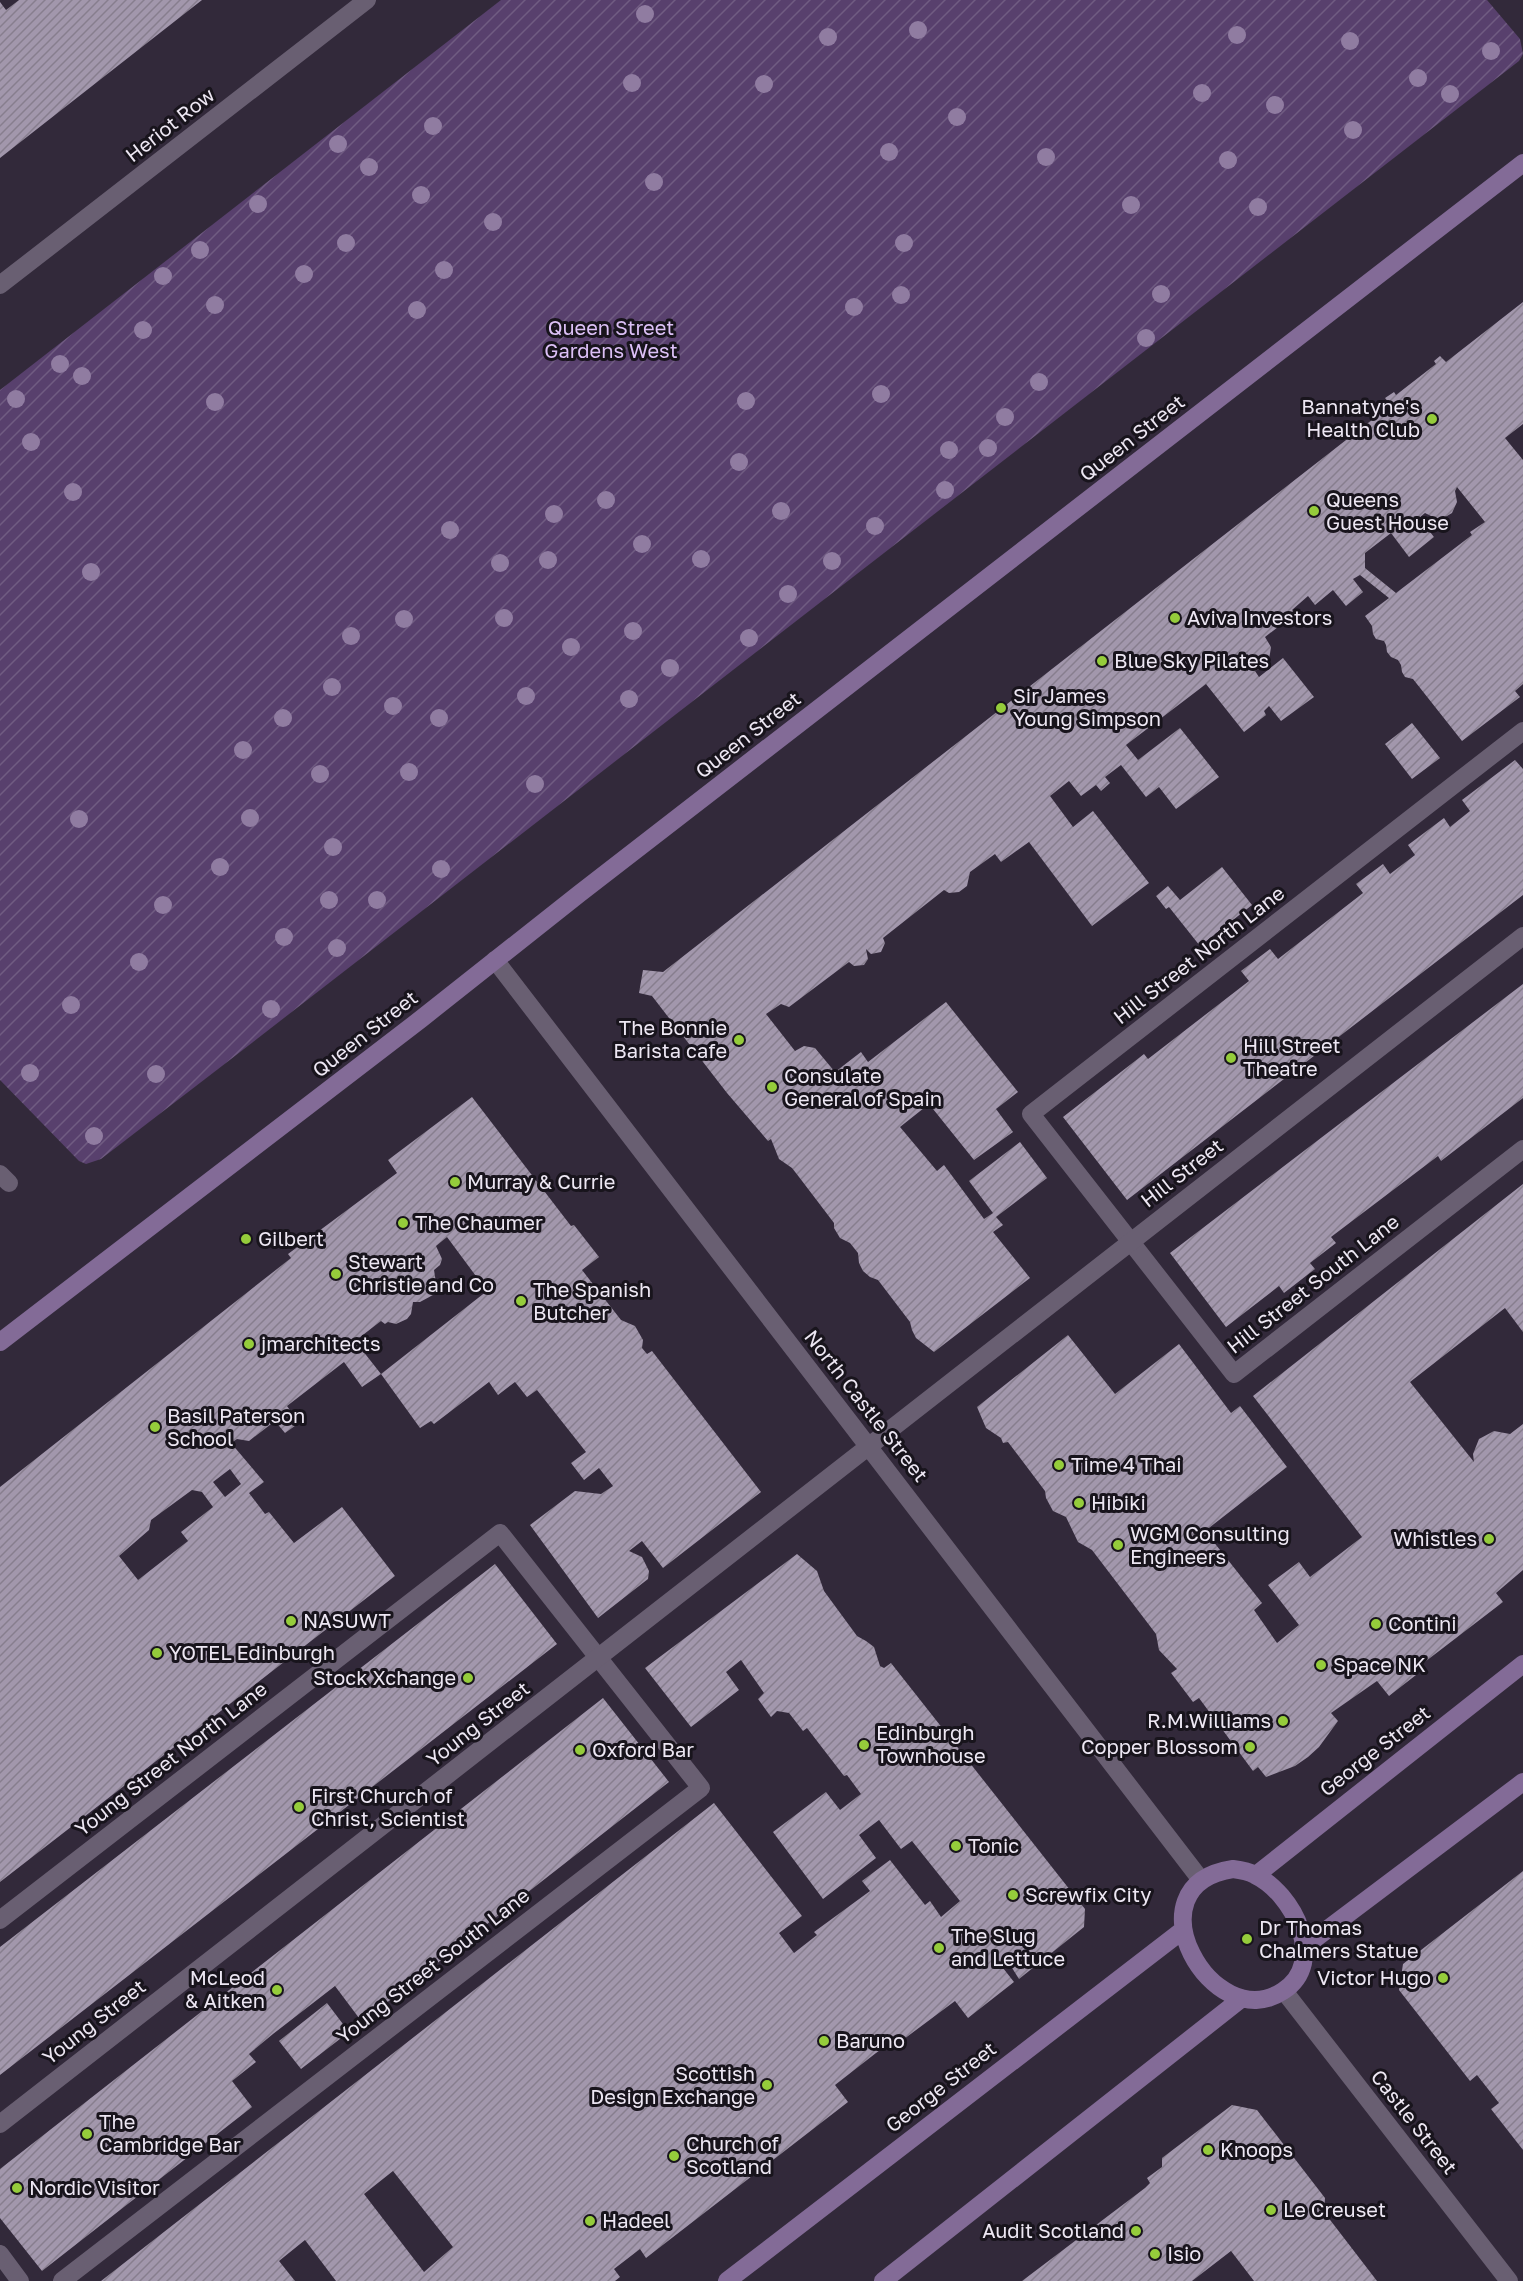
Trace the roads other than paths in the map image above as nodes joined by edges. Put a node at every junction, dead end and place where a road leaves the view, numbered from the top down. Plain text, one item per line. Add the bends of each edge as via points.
1 (367, 0) edge
2 (1523, 163) edge
3 (0, 285) edge
4 (1523, 731) edge
5 (1523, 936) edge
6 (495, 960) junction
7 (1523, 1149) edge
8 (1131, 1242) junction
9 (0, 1342) edge
10 (869, 1447) junction
11 (599, 1658) junction
12 (1523, 1664) edge
13 (1523, 1782) edge
14 (1256, 1875) junction
15 (1201, 1880) junction
16 (0, 1920) edge
17 (1183, 1930) junction
18 (1305, 1947) junction
19 (1284, 1991) junction
20 (1241, 1999) junction
21 (0, 2124) edge
22 (0, 2254) edge
23 (20, 2281) edge
24 (62, 2281) edge
25 (727, 2281) edge
26 (883, 2281) edge
27 (1509, 2281) edge

1 - 3 street, Heriot Row
2 - 6 street, Queen Street
4 - 8 street, Hill Street North Lane via 1031,1114
5 - 8 street, Hill Street
6 - 9 street, Queen Street
6 - 10 street, North Castle Street
7 - 8 street, Hill Street South Lane via 1234,1374
8 - 10 street, Hill Street
10 - 11 street, Young Street
10 - 15 street, North Castle Street
11 - 16 street, Young Street North Lane via 500,1533
11 - 21 street, Young Street
11 - 24 street, Young Street South Lane via 701,1788
12 - 14 street, George Street
13 - 18 street
14 - 15 street via 1233,1869
14 - 18 street via 1288,1905
15 - 17 street via 1185,1903
17 - 20 street via 1204,1971
17 - 25 street, George Street
18 - 19 street via 1297,1976
19 - 20 street via 1263,2000
19 - 27 street, Castle Street
20 - 26 street
22 - 23 street

